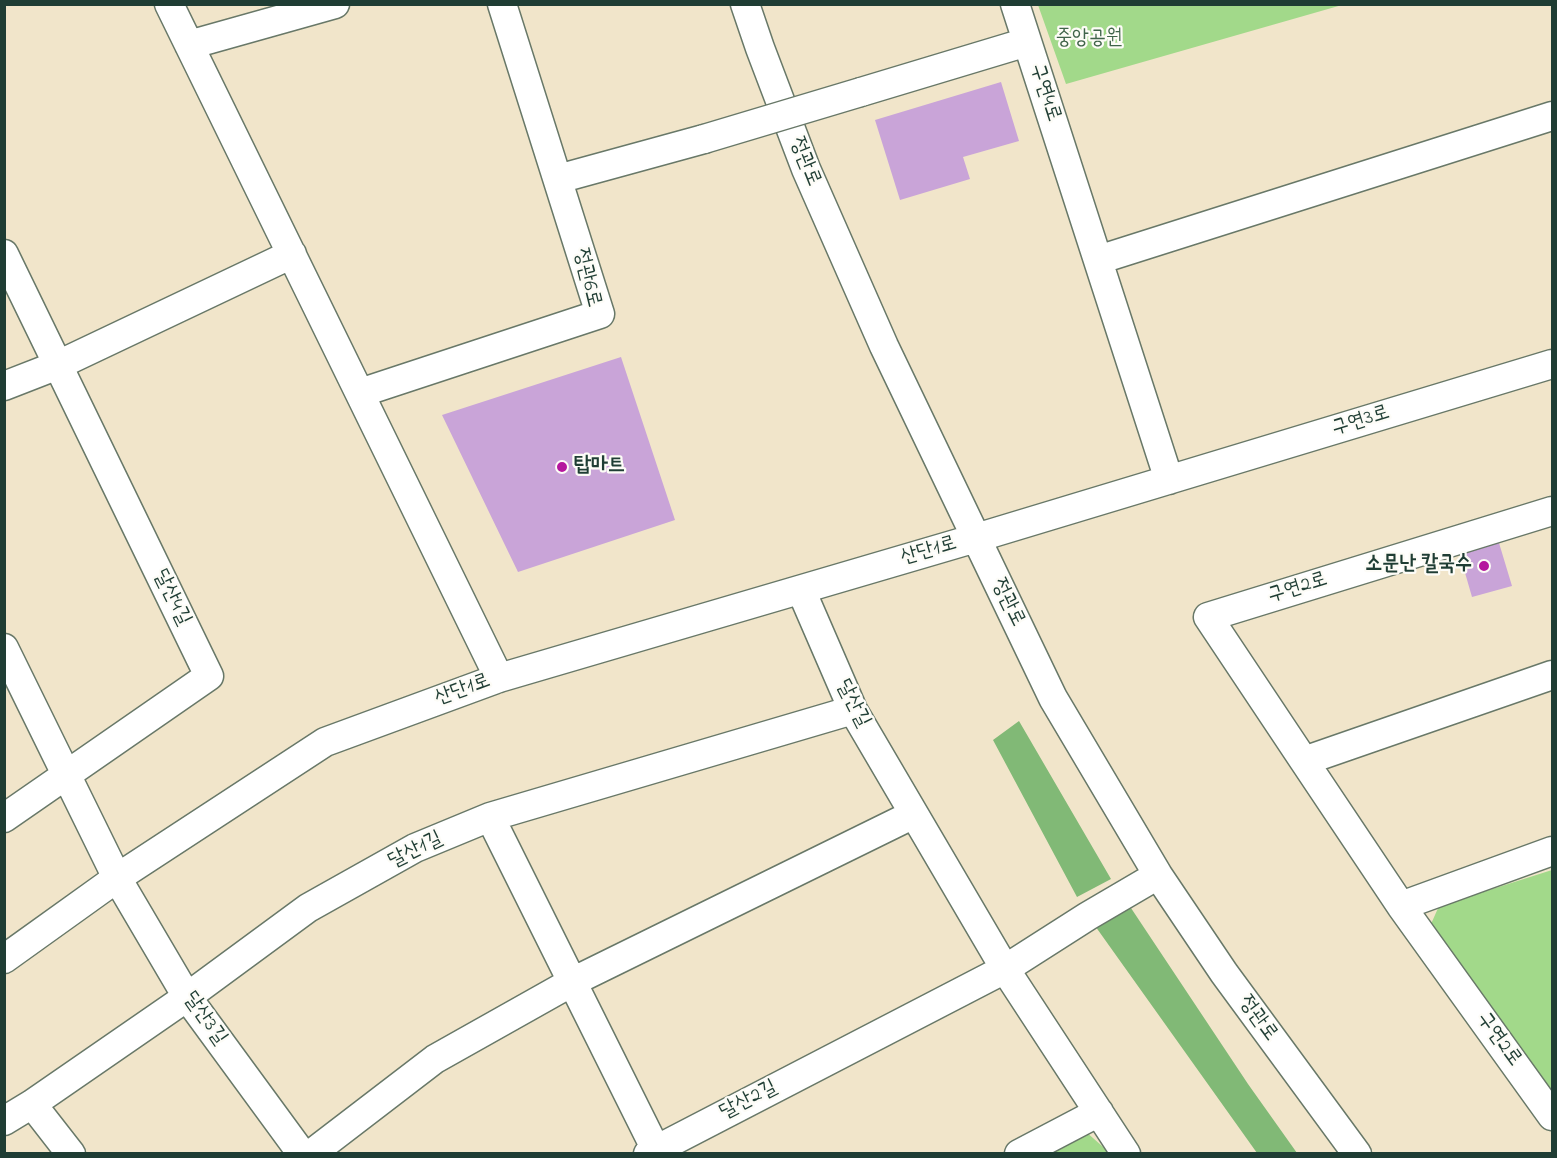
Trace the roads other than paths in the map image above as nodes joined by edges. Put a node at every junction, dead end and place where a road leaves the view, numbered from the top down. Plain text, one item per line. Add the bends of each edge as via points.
1 (169, 4) edge
2 (334, 4) edge
3 (502, 4) edge
4 (745, 4) edge
5 (1015, 4) edge
6 (1027, 42) junction
7 (189, 45) junction
8 (1552, 116) edge
9 (558, 179) junction
10 (292, 254) junction
11 (4, 255) edge
12 (1098, 260) junction
13 (58, 364) junction
14 (1552, 364) edge
15 (4, 386) edge
16 (360, 393) junction
17 (1169, 480) junction
18 (1552, 511) edge
19 (976, 538) junction
20 (801, 590) junction
21 (4, 648) edge
22 (1552, 675) edge
23 (499, 678) junction
24 (853, 710) junction
25 (1304, 761) junction
26 (67, 775) junction
27 (914, 814) junction
28 (490, 817) junction
29 (4, 818) edge
30 (1552, 851) edge
31 (1158, 875) junction
32 (117, 878) junction
33 (1401, 906) junction
34 (4, 959) edge
35 (1005, 969) junction
36 (572, 982) junction
37 (187, 997) junction
38 (32, 1104) junction
39 (1099, 1112) junction
40 (1552, 1116) edge
41 (4, 1121) edge
42 (654, 1152) edge
43 (71, 1154) edge
44 (302, 1154) edge
45 (311, 1154) edge
46 (1019, 1154) edge
47 (1126, 1154) edge
48 (1357, 1154) edge

1 - 7 street
2 - 7 street
3 - 9 street, 정관6로
4 - 19 street, 정관로 via 806,169 884,346
5 - 6 street, 구연4로
6 - 9 street, bridge
6 - 12 street, 구연4로
7 - 10 street
8 - 12 street
9 - 16 street, 정관6로 via 600,314
10 - 13 street
10 - 16 street
11 - 13 street, 달산4길
12 - 17 street
13 - 15 street
13 - 26 street, 달산4길 via 209,676
14 - 17 street, 구연3로
16 - 23 street
17 - 19 street, 구연3로
18 - 25 street, 구연2로 via 1209,617
19 - 20 street, 산단1로
19 - 31 street, 정관로 via 1053,698
20 - 23 street, 산단1로
20 - 24 street, 달산길
21 - 26 street
22 - 25 street
23 - 32 street, 산단1로 via 325,742
24 - 27 street, 달산길
24 - 28 street, 달산1길
25 - 33 street, 구연2로
26 - 29 street, 달산4길
26 - 32 street, 달산3길
27 - 35 street, 달산길
27 - 36 street
28 - 36 street, 달산2길
28 - 37 street, 달산1길 via 415,848 308,908
30 - 33 street
31 - 35 street
31 - 48 street, 정관로
32 - 34 street, 산단1로
32 - 37 street, 달산3길
33 - 40 street, 구연2로
35 - 39 street, 달산길
35 - 42 street, 달산2길
36 - 42 street, 달산2길
36 - 45 street via 435,1059
37 - 38 street, 달산1길
37 - 44 street, 달산3길
38 - 41 street, 달산1길
38 - 43 street
39 - 46 street
39 - 47 street, 달산길

